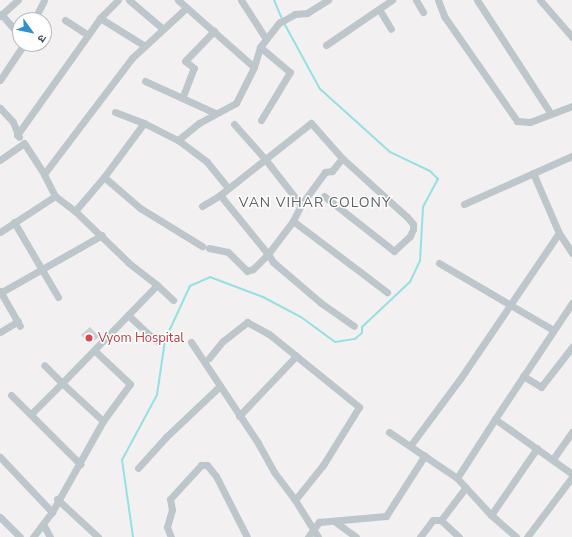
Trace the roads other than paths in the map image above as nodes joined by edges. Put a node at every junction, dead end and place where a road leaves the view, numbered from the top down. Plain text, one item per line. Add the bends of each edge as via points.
1 (18, 0) edge
2 (44, 0) edge
3 (118, 0) edge
4 (129, 0) edge
5 (178, 0) edge
6 (241, 0) edge
7 (328, 0) edge
8 (392, 0) edge
9 (416, 0) edge
10 (438, 0) edge
11 (477, 0) edge
12 (544, 1) edge
13 (185, 9) junction
14 (379, 9) junction
15 (38, 12) edge
16 (423, 12) dead end
17 (1, 15) edge
18 (100, 18) junction
19 (65, 20) dead end
20 (12, 27) edge
21 (162, 28) junction
22 (392, 29) dead end
23 (214, 31) junction
24 (88, 35) junction
25 (572, 37) edge
26 (266, 39) junction
27 (326, 45) dead end
28 (145, 46) junction
29 (260, 47) junction
30 (19, 52) edge
31 (254, 67) junction
32 (0, 80) edge
33 (145, 81) dead end
34 (183, 96) junction
35 (572, 106) edge
36 (0, 108) edge
37 (115, 112) dead end
38 (216, 113) junction
39 (551, 114) junction
40 (261, 120) dead end
41 (144, 123) junction
42 (234, 124) dead end
43 (17, 135) junction
44 (178, 140) junction
45 (24, 143) junction
46 (572, 156) edge
47 (342, 158) junction
48 (265, 159) junction
49 (0, 160) edge
50 (533, 173) junction
51 (44, 174) junction
52 (104, 177) junction
53 (228, 188) junction
54 (220, 195) junction
55 (55, 196) junction
56 (324, 196) dead end
57 (464, 204) dead end
58 (301, 205) junction
59 (202, 206) dead end
60 (75, 211) junction
61 (293, 221) junction
62 (14, 222) junction
63 (0, 232) edge
64 (559, 233) junction
65 (102, 235) junction
66 (202, 246) dead end
67 (209, 248) dead end
68 (572, 253) edge
69 (268, 254) junction
70 (439, 262) dead end
71 (42, 270) junction
72 (157, 285) junction
73 (0, 292) edge
74 (387, 292) dead end
75 (58, 297) dead end
76 (173, 300) dead end
77 (572, 303) edge
78 (511, 305) junction
79 (128, 315) junction
80 (354, 326) dead end
81 (553, 330) junction
82 (0, 332) edge
83 (155, 340) dead end
84 (190, 342) dead end
85 (572, 347) edge
86 (95, 351) junction
87 (296, 356) junction
88 (209, 358) dead end
89 (44, 365) dead end
90 (523, 376) junction
91 (62, 383) junction
92 (220, 386) junction
93 (11, 395) dead end
94 (30, 414) junction
95 (239, 416) junction
96 (495, 419) junction
97 (102, 421) junction
98 (389, 432) dead end
99 (572, 432) edge
100 (410, 446) junction
101 (537, 448) junction
102 (425, 455) junction
103 (0, 457) edge
104 (553, 459) junction
105 (80, 464) junction
106 (138, 468) dead end
107 (572, 474) edge
108 (572, 477) edge
109 (457, 478) junction
110 (466, 487) junction
111 (57, 499) junction
112 (295, 500) junction
113 (52, 512) junction
114 (491, 515) junction
115 (0, 516) edge
116 (441, 520) junction
117 (334, 521) junction
118 (43, 524) junction
119 (313, 530) junction
120 (20, 537) edge
121 (33, 537) edge
122 (50, 537) edge
123 (98, 537) edge
124 (171, 537) edge
125 (247, 537) edge
126 (308, 537) edge
127 (318, 537) edge
128 (356, 537) edge
129 (420, 537) edge
130 (459, 537) edge
131 (516, 537) edge
132 (527, 537) edge

1 - 17 street
2 - 15 street
3 - 18 street
4 - 21 street
5 - 13 street
6 - 26 street
7 - 26 street via 307,13 295,14 279,23
8 - 14 street
9 - 16 street
10 - 39 street via 444,16 517,121 530,122
11 - 39 street
12 - 25 street
13 - 21 street
13 - 23 street
14 - 22 street
14 - 27 street
17 - 20 street
18 - 24 street
18 - 28 street
19 - 24 street
21 - 28 street
23 - 31 street
23 - 34 street via 185,61 194,68
24 - 43 street
26 - 29 street
28 - 51 street via 132,58
29 - 31 street
29 - 40 street via 290,72
30 - 32 street
31 - 38 street via 236,103
33 - 34 street
34 - 38 street
35 - 39 street
36 - 43 street via 13,122
37 - 41 street
38 - 44 street
41 - 44 street
41 - 52 street
42 - 48 street
43 - 45 street
44 - 53 street via 207,162
45 - 49 street
45 - 51 street
46 - 50 street
47 - 48 street via 311,123
47 - 56 street via 413,224 410,236 394,251
47 - 58 street via 332,172 325,172
48 - 53 street
48 - 58 street
50 - 57 street
50 - 64 street
51 - 55 street
52 - 60 street
52 - 66 street via 140,208
53 - 54 street
54 - 59 street
54 - 69 street
55 - 60 street
55 - 62 street
58 - 61 street
60 - 65 street
61 - 69 street
61 - 74 street
62 - 63 street
62 - 71 street
64 - 68 street
64 - 78 street
65 - 71 street
65 - 72 street via 128,262
67 - 69 street via 228,252 247,271 253,269
69 - 80 street via 273,262 297,283
70 - 78 street
71 - 73 street
71 - 75 street
72 - 76 street
72 - 79 street
73 - 82 street via 19,324
77 - 81 street
78 - 81 street
78 - 100 street
79 - 83 street
79 - 86 street
81 - 90 street
84 - 92 street
85 - 90 street via 541,387
86 - 91 street
86 - 97 street via 130,384
87 - 88 street via 269,334 247,322
87 - 95 street
87 - 112 street via 359,407 323,465
89 - 91 street
90 - 96 street
91 - 94 street
91 - 97 street
92 - 95 street
92 - 106 street via 166,437
93 - 94 street
94 - 105 street
95 - 112 street
96 - 101 street
96 - 109 street
97 - 105 street
98 - 100 street
99 - 104 street
100 - 102 street
101 - 104 street
101 - 114 street
102 - 109 street
102 - 117 street via 386,516
103 - 113 street
104 - 107 street
105 - 111 street
108 - 132 street
109 - 110 street
110 - 114 street
110 - 116 street
111 - 113 street
111 - 123 street
112 - 119 street
113 - 118 street
114 - 131 street
115 - 120 street
116 - 129 street via 433,520
116 - 130 street
117 - 119 street via 319,522
117 - 128 street
118 - 121 street
118 - 122 street
119 - 126 street
119 - 127 street
124 - 125 street via 167,527 172,510 170,498 201,464 207,465 216,476

